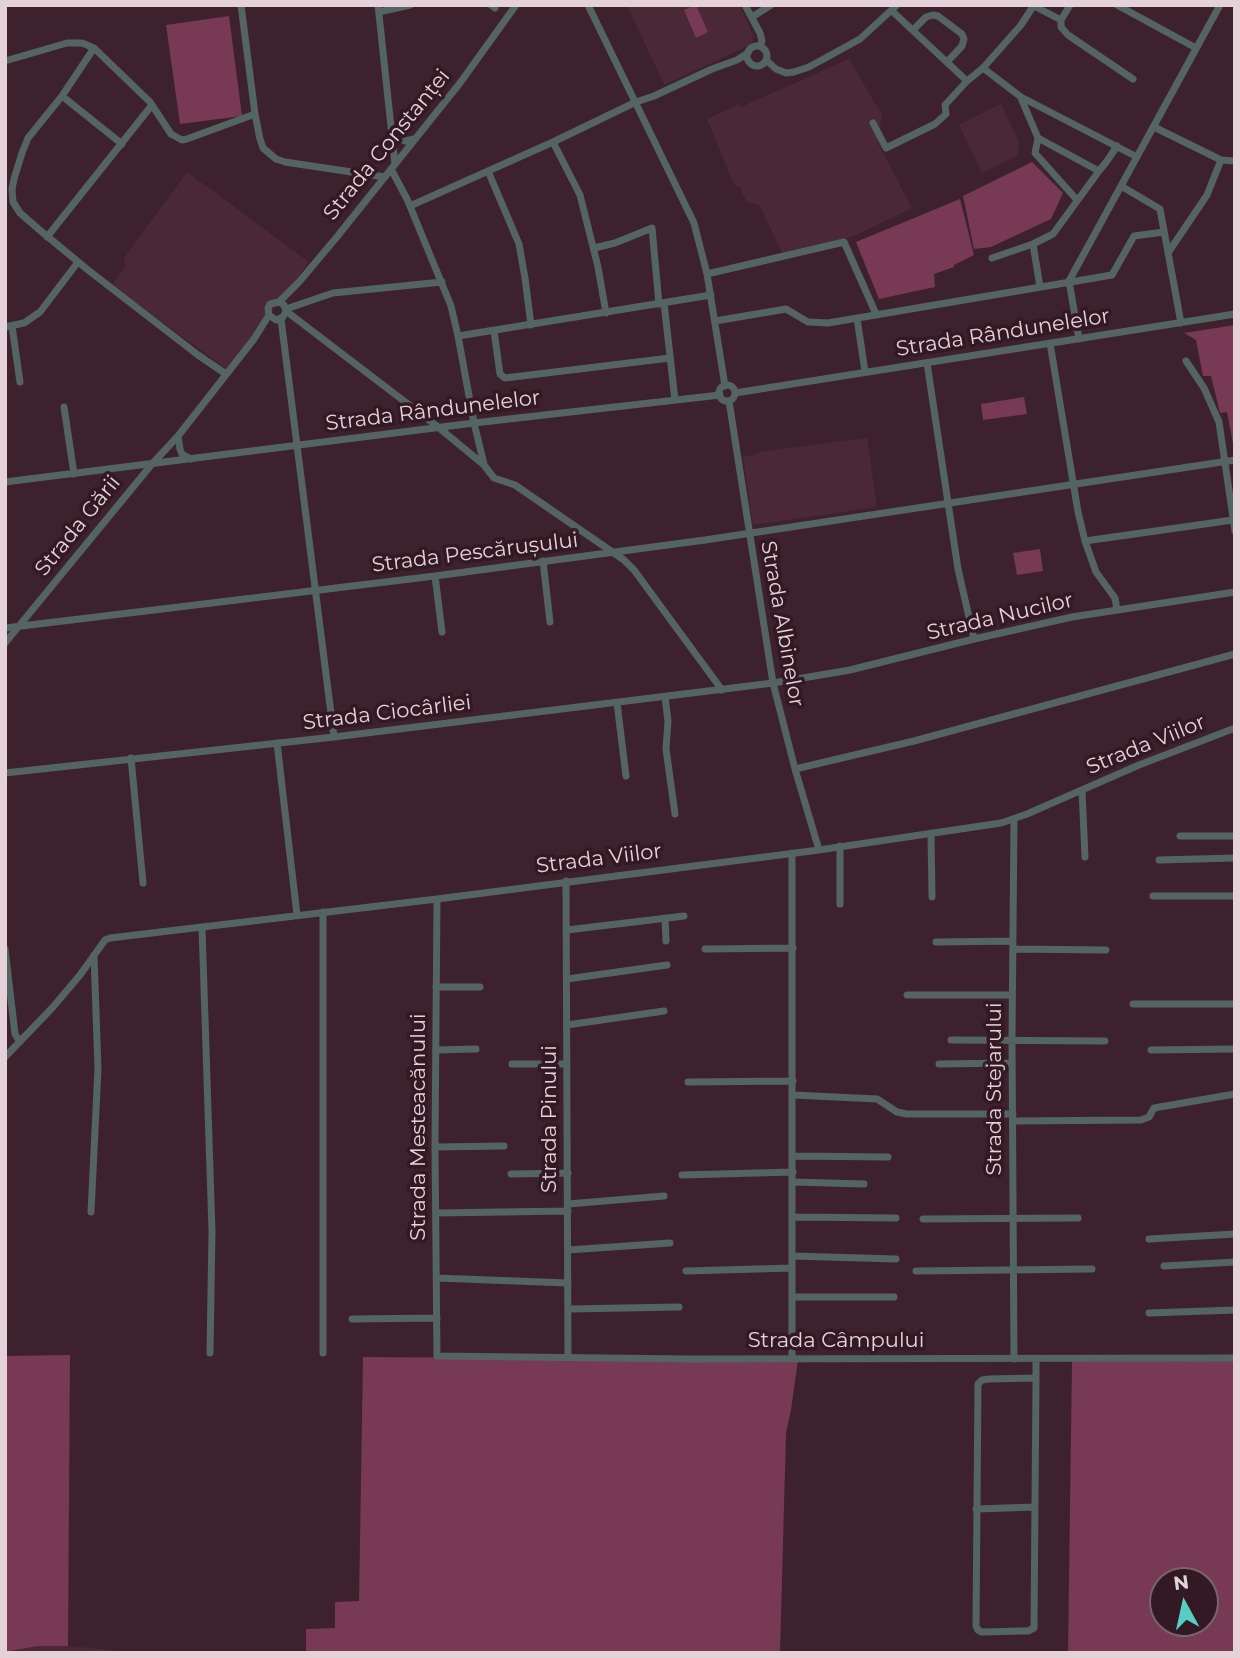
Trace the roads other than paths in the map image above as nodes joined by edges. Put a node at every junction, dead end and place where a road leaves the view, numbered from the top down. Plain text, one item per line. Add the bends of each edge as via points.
1 (241, 5) edge
2 (410, 5) edge
3 (516, 5) edge
4 (588, 5) edge
5 (746, 5) edge
6 (772, 5) edge
7 (1070, 5) edge
8 (1117, 5) edge
9 (1220, 5) edge
10 (1034, 6) edge
11 (894, 8) edge
12 (379, 9) edge
13 (752, 17) junction
14 (1061, 20) junction
15 (913, 30) junction
16 (760, 46) junction
17 (94, 48) junction
18 (1196, 48) junction
19 (748, 53) junction
20 (766, 60) junction
21 (5, 61) edge
22 (947, 62) junction
23 (983, 68) junction
24 (1133, 79) dead end
25 (967, 80) junction
26 (62, 96) junction
27 (1021, 97) junction
28 (636, 102) junction
29 (152, 105) junction
30 (255, 114) junction
31 (873, 123) dead end
32 (1154, 127) junction
33 (391, 128) junction
34 (1038, 138) junction
35 (415, 139) junction
36 (553, 142) junction
37 (122, 144) junction
38 (1116, 146) junction
39 (1137, 156) junction
40 (1221, 160) junction
41 (1235, 161) edge
42 (393, 167) junction
43 (488, 171) junction
44 (1099, 171) junction
45 (385, 177) junction
46 (15, 179) junction
47 (5, 181) edge
48 (1121, 186) junction
49 (1077, 200) junction
50 (410, 206) junction
51 (1164, 232) junction
52 (47, 237) junction
53 (1033, 244) junction
54 (595, 251) junction
55 (1168, 253) junction
56 (992, 258) dead end
57 (78, 262) junction
58 (707, 274) junction
59 (442, 282) junction
60 (1069, 282) junction
61 (1040, 287) junction
62 (711, 295) junction
63 (662, 304) junction
64 (284, 307) junction
65 (606, 313) junction
66 (876, 314) junction
67 (1235, 314) edge
68 (275, 318) junction
69 (857, 318) junction
70 (715, 321) junction
71 (1181, 323) junction
72 (530, 325) junction
73 (9, 327) edge
74 (494, 331) junction
75 (458, 336) junction
76 (1079, 339) junction
77 (1050, 343) junction
78 (670, 358) junction
79 (1186, 361) dead end
80 (927, 363) junction
81 (865, 372) junction
82 (226, 374) junction
83 (20, 382) dead end
84 (725, 386) junction
85 (735, 393) junction
86 (720, 395) junction
87 (675, 400) junction
88 (729, 401) junction
89 (64, 407) dead end
90 (474, 423) junction
91 (438, 427) junction
92 (178, 436) junction
93 (298, 446) junction
94 (192, 459) junction
95 (1235, 460) edge
96 (1225, 461) junction
97 (152, 464) junction
98 (484, 465) junction
99 (74, 474) junction
100 (5, 482) edge
101 (1074, 483) junction
102 (947, 503) junction
103 (1233, 520) edge
104 (1235, 531) edge
105 (749, 534) junction
106 (1085, 541) junction
107 (613, 553) junction
108 (542, 561) junction
109 (435, 576) junction
110 (316, 590) junction
111 (1235, 592) edge
112 (1117, 610) junction
113 (550, 622) dead end
114 (19, 626) junction
115 (5, 628) edge
116 (442, 632) dead end
117 (974, 639) junction
118 (5, 643) edge
119 (1235, 654) edge
120 (773, 683) junction
121 (722, 690) junction
122 (665, 697) junction
123 (617, 703) junction
124 (1235, 728) edge
125 (334, 737) junction
126 (277, 743) junction
127 (131, 758) junction
128 (795, 769) junction
129 (5, 773) edge
130 (626, 776) dead end
131 (1082, 790) junction
132 (675, 814) dead end
133 (1014, 819) junction
134 (932, 833) junction
135 (1180, 836) dead end
136 (1235, 836) edge
137 (840, 846) junction
138 (819, 849) junction
139 (792, 853) junction
140 (1085, 857) dead end
141 (1235, 858) edge
142 (1159, 860) dead end
143 (566, 881) junction
144 (143, 883) dead end
145 (1153, 896) dead end
146 (1235, 896) edge
147 (932, 897) dead end
148 (437, 899) junction
149 (840, 904) dead end
150 (323, 912) junction
151 (298, 915) junction
152 (684, 916) dead end
153 (665, 918) junction
154 (202, 927) junction
155 (567, 930) junction
156 (666, 941) dead end
157 (936, 942) dead end
158 (1013, 945) junction
159 (793, 948) junction
160 (5, 949) edge
161 (705, 949) dead end
162 (1106, 950) dead end
163 (94, 955) junction
164 (667, 965) dead end
165 (567, 979) junction
166 (436, 987) junction
167 (480, 987) dead end
168 (907, 995) dead end
169 (1013, 995) junction
170 (1133, 1004) dead end
171 (1235, 1004) edge
172 (664, 1011) dead end
173 (567, 1025) junction
174 (951, 1040) dead end
175 (1012, 1040) junction
176 (1105, 1041) dead end
177 (20, 1042) junction
178 (476, 1049) dead end
179 (1235, 1049) edge
180 (436, 1050) junction
181 (1152, 1050) dead end
182 (5, 1057) edge
183 (1012, 1063) junction
184 (512, 1064) dead end
185 (568, 1064) junction
186 (939, 1064) dead end
187 (793, 1081) junction
188 (688, 1082) dead end
189 (1235, 1094) edge
190 (793, 1095) junction
191 (1013, 1117) junction
192 (504, 1146) dead end
193 (435, 1147) junction
194 (793, 1156) junction
195 (888, 1157) dead end
196 (568, 1172) junction
197 (793, 1172) junction
198 (511, 1174) dead end
199 (682, 1175) dead end
200 (792, 1182) junction
201 (864, 1184) dead end
202 (664, 1196) dead end
203 (568, 1207) junction
204 (91, 1212) dead end
205 (436, 1213) junction
206 (792, 1217) junction
207 (896, 1218) dead end
208 (1013, 1218) junction
209 (1078, 1218) dead end
210 (923, 1219) dead end
211 (1235, 1234) edge
212 (1149, 1239) dead end
213 (670, 1243) dead end
214 (568, 1250) junction
215 (792, 1256) junction
216 (896, 1259) dead end
217 (1235, 1262) edge
218 (1164, 1266) dead end
219 (792, 1268) junction
220 (1013, 1269) junction
221 (1092, 1269) dead end
222 (686, 1271) dead end
223 (916, 1271) dead end
224 (436, 1278) junction
225 (568, 1283) junction
226 (792, 1297) junction
227 (894, 1297) dead end
228 (679, 1307) dead end
229 (569, 1309) junction
230 (1235, 1310) edge
231 (1149, 1313) dead end
232 (436, 1318) junction
233 (352, 1319) dead end
234 (210, 1353) dead end
235 (323, 1353) dead end
236 (437, 1356) joint
237 (568, 1357) junction
238 (792, 1358) junction
239 (1235, 1358) edge
240 (1013, 1359) junction
241 (1036, 1359) junction
242 (1035, 1378) junction
243 (1035, 1507) junction
244 (976, 1509) junction

1 - 30 street
2 - 12 street
3 - 35 street, Strada Constanței
4 - 28 street
5 - 13 street
6 - 13 street
7 - 14 street
8 - 18 street
9 - 18 street
10 - 14 street
10 - 23 street
11 - 15 street
11 - 20 street via 860,39 809,66 786,72
12 - 33 street
13 - 16 street
14 - 24 street via 1068,35
15 - 22 street
15 - 22 street via 933,15 962,34 962,46
16 - 19 street
16 - 20 street via 767,52
17 - 21 street via 67,43
17 - 26 street
17 - 29 street
18 - 32 street
19 - 20 street via 752,65
19 - 28 street
22 - 25 street
23 - 25 street
23 - 27 street
25 - 31 street via 935,124 887,148
26 - 37 street
26 - 46 street via 28,138
27 - 34 street
27 - 38 street
28 - 36 street
28 - 58 street via 689,211
29 - 30 street via 171,134 182,140
29 - 37 street
30 - 45 street via 263,148 276,159
32 - 39 street
32 - 40 street
33 - 35 street via 399,139
33 - 42 street
34 - 44 street
34 - 49 street via 1035,153
35 - 42 street, Strada Constanței
36 - 43 street
36 - 54 street via 580,195
37 - 52 street
38 - 39 street
38 - 44 street
39 - 48 street
40 - 41 street
40 - 55 street via 1207,195
42 - 45 street, Strada Constanței
42 - 50 street
43 - 50 street
43 - 72 street via 519,244
44 - 49 street
45 - 64 street, Strada Constanței
46 - 47 street
46 - 52 street via 15,206
48 - 51 street via 1160,209
48 - 60 street
49 - 53 street via 1053,234
50 - 59 street
51 - 55 street
51 - 60 street via 1135,236 1112,275
52 - 57 street
53 - 56 street
53 - 61 street
54 - 63 street via 652,228
54 - 65 street
55 - 71 street
57 - 73 street via 40,312
57 - 82 street
58 - 62 street
58 - 66 street via 844,242
59 - 64 street via 333,293
59 - 75 street
60 - 61 street
60 - 76 street
61 - 66 street
62 - 63 street
62 - 70 street
63 - 65 street
63 - 78 street
64 - 68 street via 285,315
64 - 68 street via 270,304
64 - 91 street
65 - 72 street
66 - 69 street
67 - 71 street, Strada Rândunelelor
68 - 82 street
68 - 93 street
69 - 70 street via 808,321 786,309
69 - 81 street
70 - 84 street
71 - 76 street, Strada Rândunelelor
72 - 74 street
73 - 83 street
74 - 75 street
74 - 78 street via 500,374 505,378
75 - 90 street
76 - 77 street, Strada Rândunelelor
77 - 80 street, Strada Rândunelelor
77 - 101 street
78 - 87 street
79 - 96 street via 1219,422
80 - 81 street, Strada Rândunelelor
80 - 102 street
81 - 85 street, Strada Rândunelelor
82 - 92 street
84 - 85 street
84 - 86 street
85 - 88 street
86 - 87 street, Strada Rândunelelor
86 - 88 street
87 - 90 street, Strada Rândunelelor
88 - 105 street, Strada Albinelor
89 - 99 street
90 - 91 street, Strada Rândunelelor
90 - 98 street
91 - 93 street, Strada Rândunelelor
91 - 98 street
92 - 94 street via 182,454
92 - 97 street
93 - 94 street, Strada Rândunelelor
93 - 110 street
94 - 97 street, Strada Rândunelelor
95 - 96 street, Strada Pescărușului
96 - 101 street, Strada Pescărușului
96 - 103 street
97 - 99 street
97 - 114 street, Strada Gării
98 - 107 street via 494,478 515,485
99 - 100 street
101 - 102 street, Strada Pescărușului
101 - 106 street
102 - 105 street, Strada Pescărușului
102 - 117 street
103 - 104 street
103 - 106 street
105 - 107 street, Strada Pescărușului
105 - 120 street, Strada Albinelor
106 - 112 street
107 - 108 street, Strada Pescărușului
107 - 121 street via 634,570
108 - 109 street, Strada Pescărușului
108 - 113 street
109 - 110 street, Strada Pescărușului
109 - 116 street
110 - 114 street, Strada Pescărușului
110 - 125 street
111 - 112 street, Strada Nucilor
112 - 117 street, Strada Nucilor
114 - 115 street, Strada Pescărușului
114 - 118 street, Strada Gării
117 - 120 street, Strada Nucilor via 850,670
119 - 128 street
120 - 121 street, Strada Ciocârliei
120 - 128 street, Strada Albinelor
121 - 122 street, Strada Ciocârliei
122 - 123 street, Strada Ciocârliei
122 - 132 street
123 - 125 street, Strada Ciocârliei
123 - 130 street
124 - 131 street, Strada Viilor
125 - 126 street, Strada Ciocârliei
126 - 127 street, Strada Ciocârliei
126 - 151 street
127 - 129 street, Strada Ciocârliei
127 - 144 street
128 - 138 street, Strada Albinelor
131 - 133 street, Strada Viilor
131 - 140 street
133 - 134 street, Strada Viilor
133 - 158 street, Strada Stejarului
134 - 137 street, Strada Viilor
134 - 147 street
135 - 136 street
137 - 138 street, Strada Viilor
137 - 149 street
138 - 139 street, Strada Viilor
139 - 143 street, Strada Viilor
139 - 159 street
141 - 142 street
143 - 148 street, Strada Viilor
143 - 155 street, Strada Pinului
145 - 146 street
148 - 150 street, Strada Viilor
148 - 166 street, Strada Mesteacănului
150 - 151 street, Strada Viilor
150 - 235 street
151 - 154 street, Strada Viilor
152 - 153 street
153 - 155 street
153 - 156 street
154 - 163 street, Strada Viilor via 110,938
154 - 234 street via 212,1230
155 - 165 street, Strada Pinului
157 - 158 street
158 - 162 street
158 - 169 street, Strada Stejarului
159 - 161 street
159 - 187 street
160 - 177 street via 15,1034
163 - 177 street, Strada Viilor
163 - 204 street via 98,1069
164 - 165 street
165 - 173 street, Strada Pinului
166 - 167 street
166 - 180 street, Strada Mesteacănului
168 - 169 street
169 - 175 street, Strada Stejarului
170 - 171 street
172 - 173 street
173 - 185 street, Strada Pinului
174 - 175 street
175 - 176 street
175 - 183 street, Strada Stejarului
177 - 182 street, Strada Viilor
178 - 180 street
179 - 181 street
180 - 193 street, Strada Mesteacănului
183 - 186 street
183 - 191 street, Strada Stejarului
184 - 185 street
185 - 196 street, Strada Pinului
187 - 188 street
187 - 190 street
189 - 191 street via 1154,1108 1141,1120
190 - 191 street via 877,1099 907,1114
190 - 194 street
191 - 208 street, Strada Stejarului
192 - 193 street
193 - 205 street, Strada Mesteacănului
194 - 195 street
194 - 197 street
196 - 198 street
196 - 203 street, Strada Pinului
197 - 199 street
197 - 200 street
200 - 201 street
200 - 206 street
202 - 203 street
203 - 205 street
203 - 214 street, Strada Pinului
205 - 224 street, Strada Mesteacănului
206 - 207 street
206 - 215 street
208 - 209 street
208 - 210 street
208 - 220 street, Strada Stejarului
211 - 212 street
213 - 214 street
214 - 225 street, Strada Pinului
215 - 216 street
215 - 219 street
217 - 218 street
219 - 222 street
219 - 226 street
220 - 221 street
220 - 223 street
220 - 240 street, Strada Stejarului
224 - 225 street
224 - 232 street, Strada Mesteacănului
225 - 229 street, Strada Pinului
226 - 227 street
226 - 238 street
228 - 229 street
229 - 237 street, Strada Pinului
230 - 231 street
232 - 233 street
232 - 236 street, Strada Mesteacănului
236 - 237 street, Strada Câmpului
237 - 238 street, Strada Câmpului
238 - 240 street, Strada Câmpului
239 - 241 street, Strada Câmpului
240 - 241 street, Strada Câmpului
241 - 242 street
242 - 243 street
242 - 244 street via 989,1379 978,1384
243 - 244 street
243 - 244 street via 1034,1628 1021,1632 982,1632 976,1626

